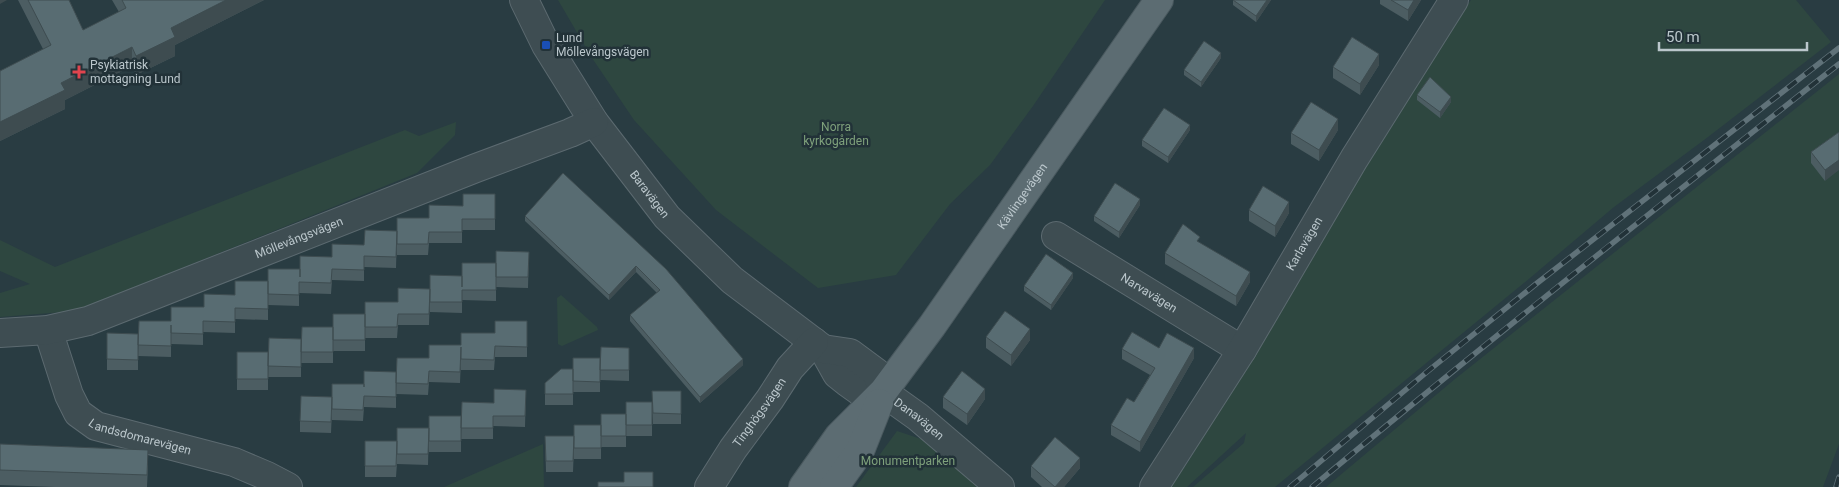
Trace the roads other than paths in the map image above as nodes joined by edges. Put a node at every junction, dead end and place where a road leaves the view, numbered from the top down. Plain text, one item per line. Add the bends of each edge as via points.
1 (524, 0) edge
2 (1160, 0) edge
3 (1454, 0) edge
4 (594, 122) junction
5 (1056, 236) dead end
6 (48, 330) junction
7 (0, 334) edge
8 (818, 345) junction
9 (1242, 350) junction
10 (883, 392) junction
11 (288, 487) edge
12 (709, 487) edge
13 (803, 487) edge
14 (834, 487) edge
15 (1000, 487) edge
16 (1154, 487) edge

1 - 4 street, Baravägen via 546,45
2 - 10 main road, Kävlingevägen
3 - 9 street, Karlavägen via 1354,159
4 - 6 street, Möllevångsvägen via 88,321
4 - 8 street, Baravägen via 666,218 732,280
5 - 9 street, Narvavägen
6 - 7 street, Möllevångsvägen
6 - 11 street, Landsdomarevägen via 69,396 78,413 96,426 234,462
8 - 10 street, Baravägen via 850,353 877,373
8 - 12 street, Tinghögsvägen via 790,368
9 - 16 street, Karlavägen
10 - 13 main road, Kävlingevägen via 839,436
10 - 14 main road, Kävlingevägen via 860,451
10 - 15 street, Danavägen via 918,417

